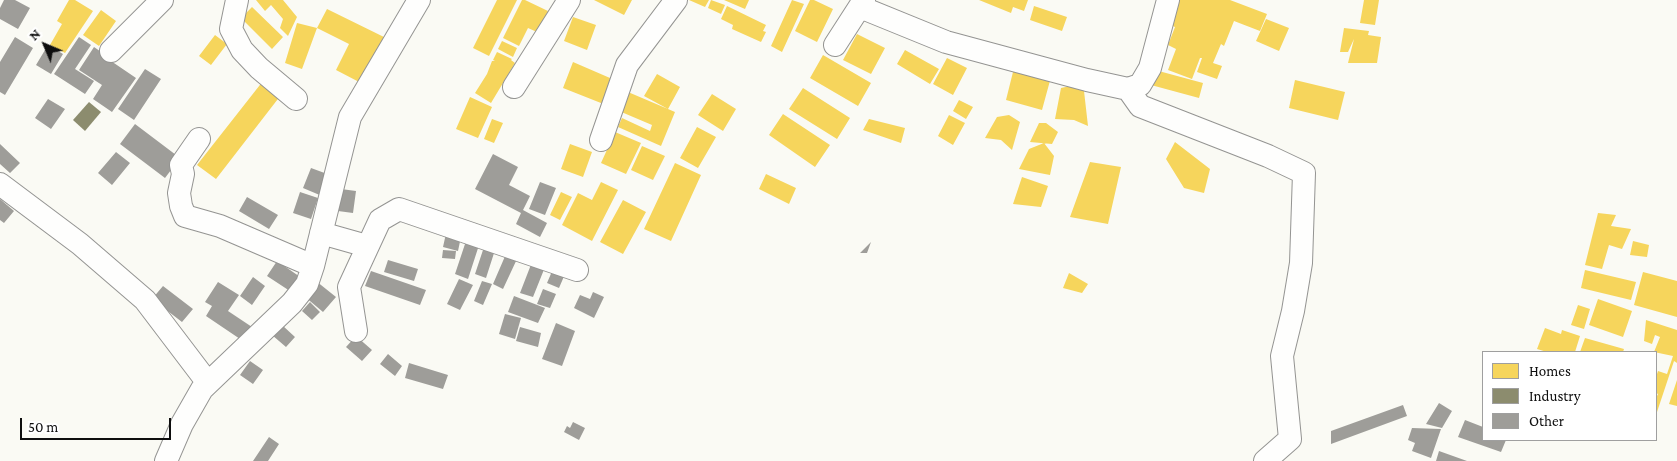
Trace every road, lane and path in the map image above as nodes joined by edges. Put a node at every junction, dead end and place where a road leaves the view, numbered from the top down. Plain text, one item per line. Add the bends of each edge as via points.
1 (162, 0) edge
2 (238, 0) edge
3 (419, 0) edge
4 (569, 0) edge
5 (676, 0) edge
6 (1168, 0) edge
7 (862, 4) edge
8 (834, 45) dead end
9 (111, 51) dead end
10 (514, 87) dead end
11 (1128, 89) junction
12 (296, 100) dead end
13 (199, 139) dead end
14 (601, 140) dead end
15 (0, 184) edge
16 (322, 232) junction
17 (367, 246) junction
18 (313, 266) junction
19 (577, 270) dead end
20 (356, 331) dead end
21 (208, 383) junction
22 (166, 461) edge
23 (1265, 461) edge

1 - 9 street
2 - 12 street via 231,29 242,50
3 - 16 street via 350,117
4 - 10 street
5 - 14 street via 627,65
6 - 11 street via 1150,68 1140,85
7 - 8 street
7 - 11 street via 946,42
11 - 23 street via 1140,106 1304,173 1301,262 1282,356 1290,439
13 - 18 street via 181,165 180,206 186,216 220,226
15 - 21 street via 80,244 145,300
16 - 17 street
16 - 18 street
17 - 19 street via 380,220 399,209
17 - 20 street via 349,287
18 - 21 street via 307,284 292,303
21 - 22 street via 182,424

